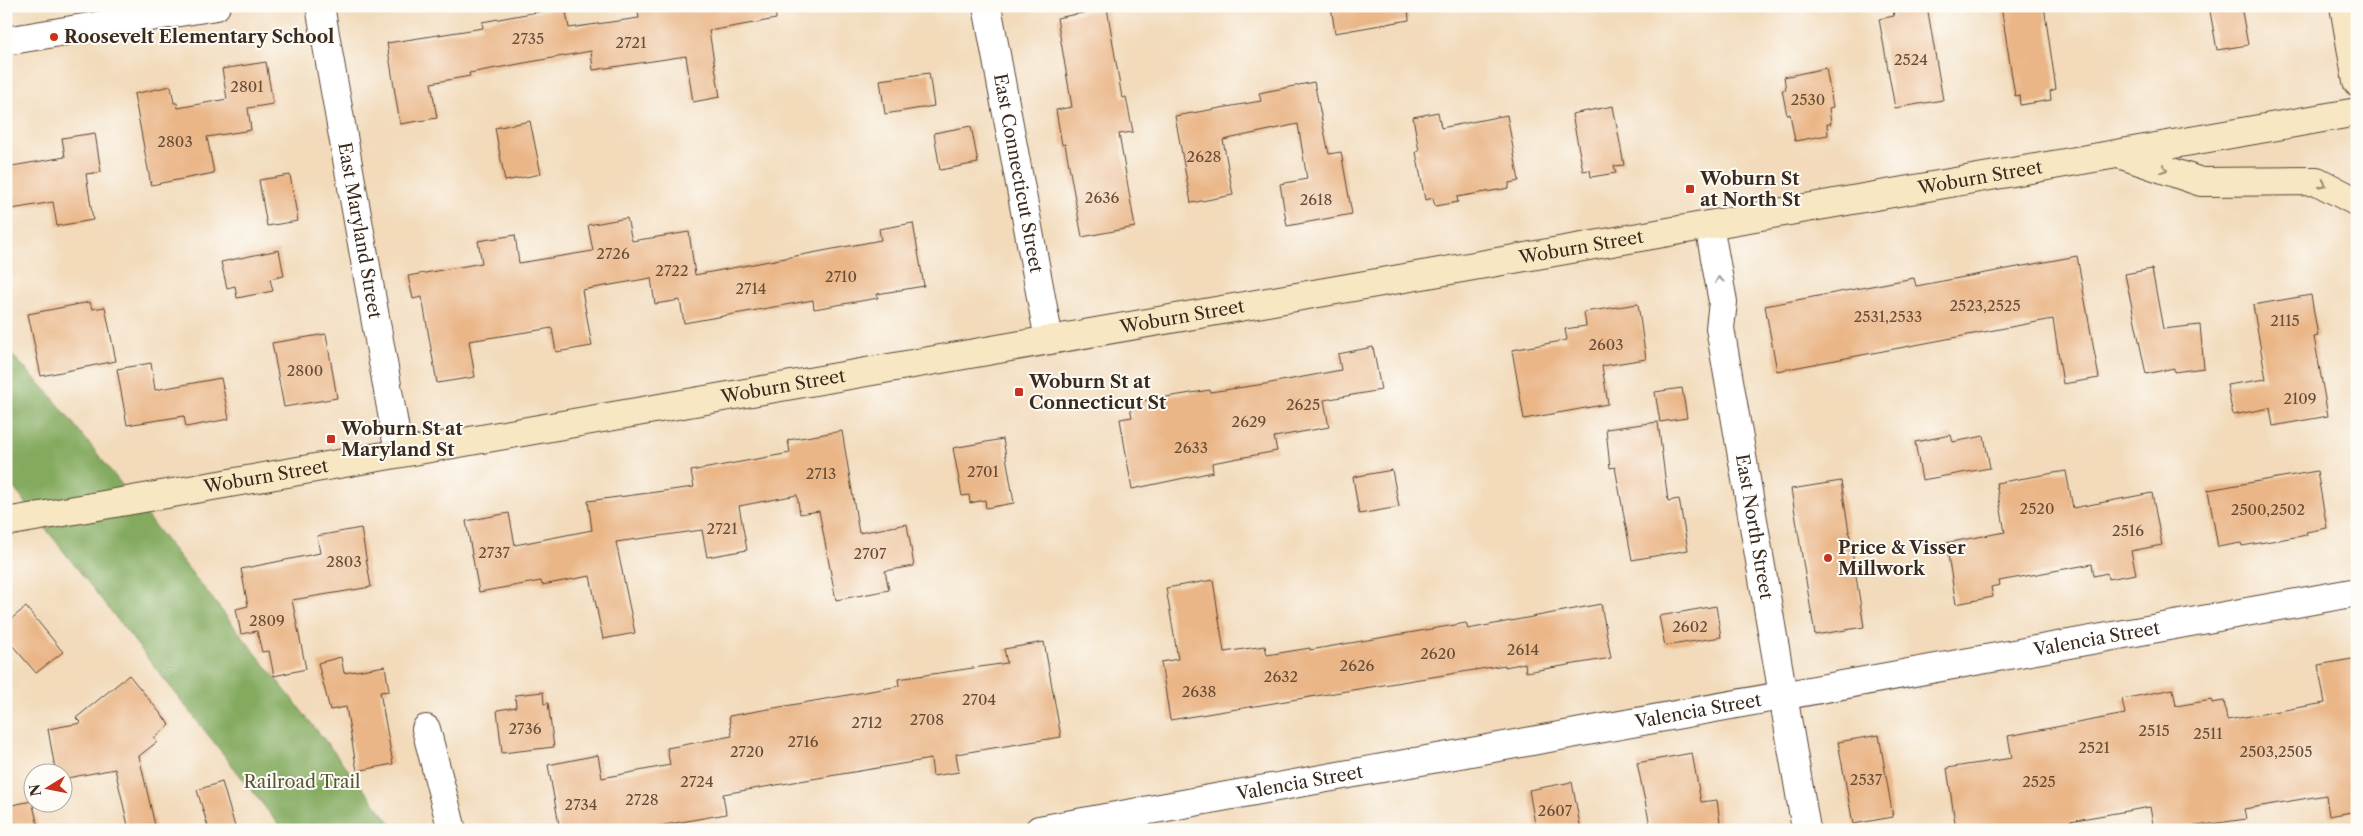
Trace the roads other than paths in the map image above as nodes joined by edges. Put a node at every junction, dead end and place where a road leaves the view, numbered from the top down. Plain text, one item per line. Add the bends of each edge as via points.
1 (216, 6) edge
2 (320, 6) edge
3 (987, 6) edge
4 (2344, 6) edge
5 (6, 41) edge
6 (2357, 82) edge
7 (2357, 112) edge
8 (2118, 153) junction
9 (2357, 202) edge
10 (1709, 225) junction
11 (1049, 340) junction
12 (400, 453) junction
13 (6, 522) edge
14 (2357, 592) edge
15 (1783, 696) junction
16 (426, 729) dead end
17 (1806, 829) edge
18 (452, 830) edge
19 (1040, 830) edge

1 - 5 street
2 - 12 street, East Maryland Street
3 - 11 street, East Connecticut Street
4 - 6 main road
7 - 8 main road, Woburn Street
8 -> 9 main road via 2201,182 2317,181
8 - 10 main road, Woburn Street
10 - 11 main road, Woburn Street
15 -> 10 street, East North Street via 1720,328 1723,302
11 - 12 main road, Woburn Street
12 - 13 main road, Woburn Street
14 - 15 street, Valencia Street
15 - 17 street, East North Street
15 - 19 street, Valencia Street
16 - 18 street

